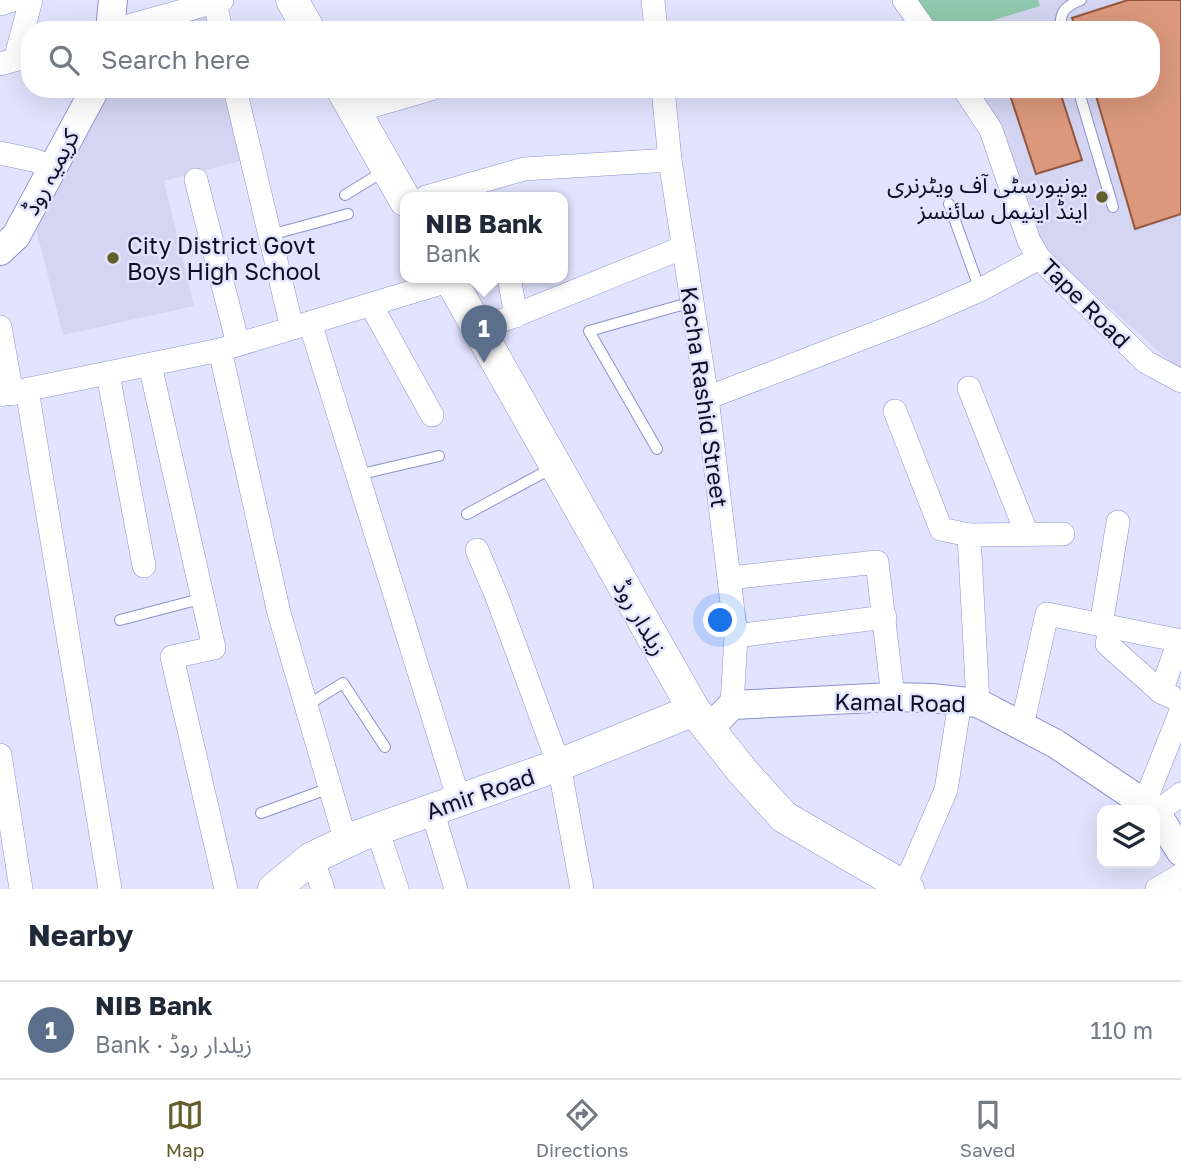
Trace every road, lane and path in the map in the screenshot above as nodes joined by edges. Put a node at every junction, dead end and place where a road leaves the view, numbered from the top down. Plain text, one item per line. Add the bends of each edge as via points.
1 (13, 0) edge
2 (31, 0) edge
3 (113, 0) edge
4 (292, 0) edge
5 (653, 0) edge
6 (904, 0) edge
7 (1081, 0) edge
8 (217, 1) edge
9 (0, 4) edge
10 (25, 21) edge
11 (112, 21) edge
12 (145, 21) edge
13 (220, 21) edge
14 (304, 21) edge
15 (655, 21) edge
16 (919, 21) edge
17 (1060, 21) edge
18 (21, 38) edge
19 (0, 64) edge
20 (90, 98) edge
21 (238, 98) edge
22 (664, 98) edge
23 (970, 98) edge
24 (1082, 98) edge
25 (348, 100) edge
26 (0, 153) edge
27 (670, 160) junction
28 (53, 167) junction
29 (388, 169) junction
30 (196, 180) dead end
31 (492, 188) edge
32 (401, 192) edge
33 (463, 192) edge
34 (345, 195) dead end
35 (948, 204) dead end
36 (1113, 207) dead end
37 (348, 214) dead end
38 (270, 235) junction
39 (684, 247) junction
40 (0, 251) edge
41 (1039, 258) junction
42 (437, 283) edge
43 (452, 283) edge
44 (510, 283) edge
45 (980, 290) junction
46 (692, 302) junction
47 (371, 304) junction
48 (516, 316) junction
49 (301, 326) junction
50 (0, 327) edge
51 (479, 330) junction
52 (229, 347) junction
53 (150, 365) junction
54 (108, 374) junction
55 (1181, 381) edge
56 (969, 388) dead end
57 (13, 393) edge
58 (707, 398) junction
59 (895, 411) dead end
60 (432, 415) dead end
61 (657, 449) dead end
62 (439, 456) dead end
63 (556, 466) junction
64 (357, 475) junction
65 (467, 514) dead end
66 (1118, 522) dead end
67 (1027, 534) junction
68 (1063, 534) dead end
69 (969, 535) junction
70 (477, 550) dead end
71 (144, 566) dead end
72 (729, 578) junction
73 (204, 598) junction
74 (885, 617) junction
75 (120, 620) dead end
76 (1106, 626) junction
77 (736, 636) junction
78 (1180, 641) edge
79 (1171, 696) edge
80 (893, 697) junction
81 (969, 702) junction
82 (732, 705) junction
83 (306, 706) junction
84 (1181, 711) edge
85 (702, 719) junction
86 (1022, 726) junction
87 (385, 747) dead end
88 (0, 755) edge
89 (559, 765) junction
90 (330, 789) junction
91 (1181, 794) edge
92 (446, 805) junction
93 (1146, 805) edge
94 (1153, 805) edge
95 (1160, 805) edge
96 (261, 813) dead end
97 (1160, 821) edge
98 (377, 829) junction
99 (346, 842) junction
100 (1181, 852) edge
101 (312, 858) junction
102 (1181, 875) edge
103 (906, 888) edge
104 (21, 889) edge
105 (110, 889) edge
106 (226, 889) edge
107 (274, 889) edge
108 (323, 889) edge
109 (397, 889) edge
110 (456, 889) edge
111 (582, 889) edge
112 (1157, 889) edge

1 - 9 street
2 - 10 street
3 - 11 street
4 - 14 main road
5 - 15 street
6 - 16 street
7 - 17 lane via 1068,5
8 - 12 street
8 - 13 street
18 - 19 street via 15,60
20 - 28 street, کریمیہ روڈ
21 - 38 street
22 - 27 street, Kacha Rashid Street
23 - 41 street, Tape Road via 991,130 1029,242
24 - 36 lane
25 - 29 main road
26 - 28 street
27 - 31 street via 524,169
27 - 39 street, Kacha Rashid Street
28 - 40 street, کریمیہ روڈ via 16,236
29 - 32 main road
29 - 34 lane
30 - 52 street
31 - 33 street
35 - 45 lane
37 - 38 lane
38 - 49 street
39 - 46 street, Kacha Rashid Street
39 - 48 street
41 - 45 street
41 - 55 street, Tape Road via 1146,362
42 - 47 street
43 - 51 main road, زیلدار روڈ
44 - 48 street
45 - 58 street
46 - 58 street, Kacha Rashid Street
46 - 61 lane via 590,331
47 - 49 street
47 - 60 street
48 - 51 street
49 - 52 street
49 - 64 street
50 - 57 street
51 - 63 main road, زیلدار روڈ
52 - 53 street
52 - 83 street via 279,613
53 - 54 street
53 - 73 street
54 - 57 street
54 - 71 street
56 - 67 street
57 - 105 street
58 - 72 street, Kacha Rashid Street
59 - 69 street via 942,529
62 - 64 lane
63 - 65 lane
63 - 85 main road, زیلدار روڈ
64 - 92 street
66 - 76 street
67 - 68 street
67 - 69 street
69 - 81 street
70 - 89 street
72 - 74 street via 877,562
72 - 77 street, Kacha Rashid Street
73 - 75 lane
73 - 106 street via 214,648 172,657
74 - 77 street
74 - 80 street
76 - 78 street
76 - 79 street via 1107,644
76 - 86 street via 1047,614
77 - 82 street, Kacha Rashid Street
78 - 79 street
80 - 81 street, Kamal Road
80 - 82 street, Kamal Road
81 - 86 street, Kamal Road
81 - 103 street via 946,789
82 - 85 street
83 - 87 lane via 343,683
83 - 90 street
84 - 94 street
85 - 89 main road, Amir Road
85 - 103 main road, زیلدار روڈ via 784,817
86 - 93 street, Kamal Road
88 - 104 street
89 - 92 main road, Amir Road
89 - 111 street
90 - 96 lane
90 - 99 street
91 - 95 street
92 - 98 main road, Amir Road
92 - 110 street
97 - 100 street, Kamal Road
98 - 99 main road, Amir Road
98 - 109 street
99 - 101 main road, Amir Road
101 - 107 main road, Amir Road
101 - 108 street
102 - 112 street

